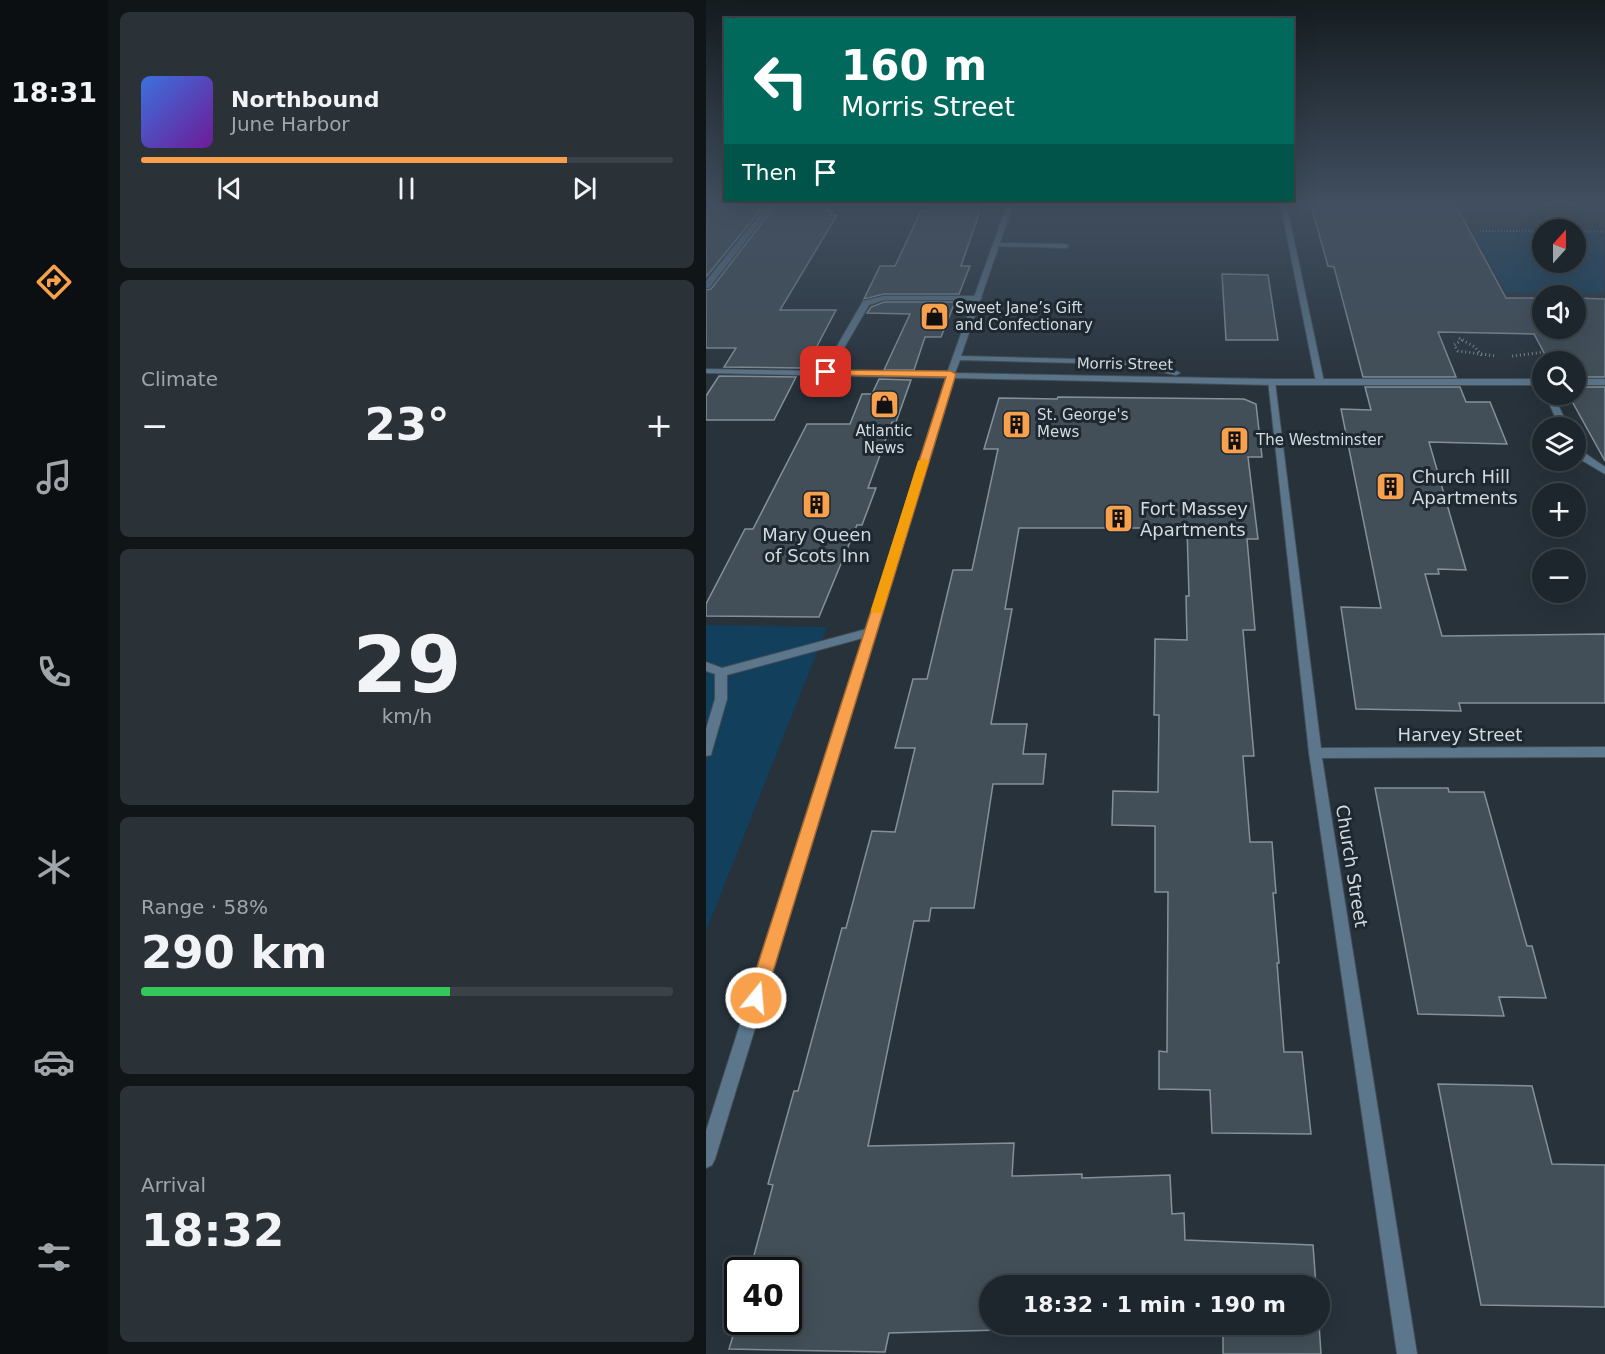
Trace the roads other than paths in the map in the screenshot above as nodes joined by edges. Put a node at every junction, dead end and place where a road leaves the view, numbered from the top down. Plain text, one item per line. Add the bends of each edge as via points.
1 (723, 265) edge
2 (989, 265) edge
3 (1296, 265) edge
4 (706, 286) edge
5 (978, 298) junction
6 (957, 358) junction
7 (706, 371) edge
8 (826, 372) junction
9 (951, 374) junction
10 (1206, 379) junction
11 (1271, 382) junction
12 (1320, 382) junction
13 (1532, 382) edge
14 (1586, 382) edge
15 (1604, 382) edge
16 (1586, 459) edge
17 (1604, 471) edge
18 (870, 632) junction
19 (706, 666) edge
20 (721, 672) junction
21 (706, 751) edge
22 (1604, 752) edge
23 (1315, 753) junction
24 (706, 1159) edge
25 (1407, 1354) edge

1 - 4 street
2 - 5 street
3 - 12 street
5 - 6 street
5 - 8 street via 884,298 866,303
6 - 9 street
6 - 10 street via 1120,362
7 - 8 street, Morris Street
8 - 9 street, Morris Street
9 - 10 street, Morris Street
9 - 18 street
10 - 11 street, Morris Street
11 - 12 street, Morris Street
11 - 23 street, Church Street
12 - 13 street, Morris Street
14 - 15 street
16 - 17 street
18 - 20 street
18 - 24 street
19 - 20 street
20 - 21 street via 721,699
22 - 23 street, Harvey Street
23 - 25 street, Church Street

